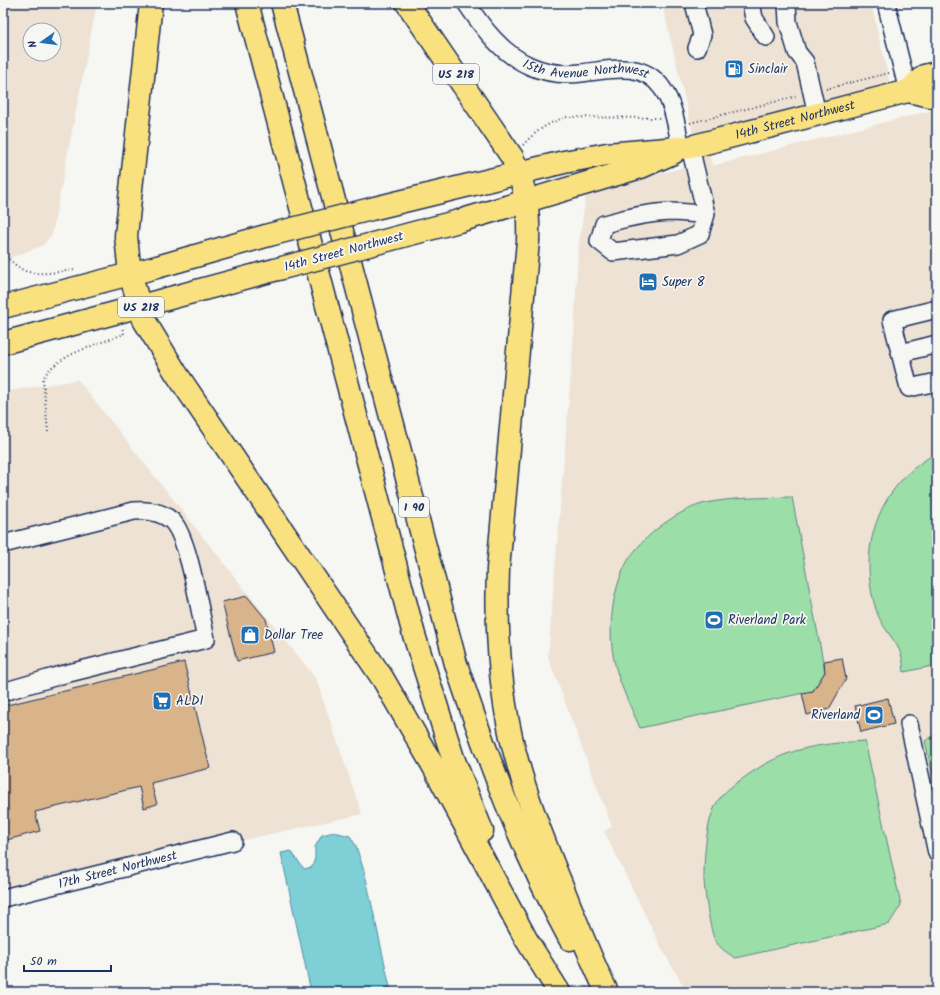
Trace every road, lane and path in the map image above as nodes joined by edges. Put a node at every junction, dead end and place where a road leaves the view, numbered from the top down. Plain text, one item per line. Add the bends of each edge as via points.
1 (151, 3) edge
2 (248, 3) edge
3 (282, 3) edge
4 (407, 3) edge
5 (466, 3) edge
6 (694, 3) edge
7 (698, 3) edge
8 (750, 3) edge
9 (759, 3) edge
10 (787, 3) edge
11 (889, 4) edge
12 (903, 69) junction
13 (937, 73) edge
14 (908, 91) junction
15 (812, 93) junction
16 (937, 95) edge
17 (817, 114) junction
18 (674, 121) junction
19 (686, 148) junction
20 (516, 165) junction
21 (528, 201) junction
22 (706, 214) junction
23 (3, 254) edge
24 (77, 270) dead end
25 (130, 274) junction
26 (3, 307) edge
27 (139, 308) junction
28 (937, 309) edge
29 (124, 334) dead end
30 (3, 343) edge
31 (937, 344) edge
32 (900, 353) junction
33 (937, 382) edge
34 (48, 432) dead end
35 (3, 544) edge
36 (3, 692) edge
37 (909, 724) dead end
38 (233, 841) dead end
39 (937, 853) edge
40 (3, 898) edge
41 (560, 992) edge
42 (600, 992) edge
43 (607, 992) edge

1 - 25 main road via 127,220
2 - 41 main road, I 90 via 401,589 433,700 488,844 534,944
3 - 42 main road, I 90 via 462,683 484,748 521,839 555,912
4 - 20 main road, US 218
5 - 18 street, 15th Avenue Northwest via 488,33 506,50 531,66 547,72 564,74 615,68 630,68 642,72 662,88 670,104
6 - 7 street via 700,42 704,24
8 - 9 street via 754,18 766,37
10 - 15 street via 788,22 797,52 805,62
11 - 12 street
12 - 14 street
12 - 15 path
13 - 14 main road, 14th Street Northwest via 924,76
14 - 16 main road, 14th Street Northwest
14 - 17 main road, 14th Street Northwest
15 - 17 street
15 - 18 path via 689,124
17 - 19 main road, 14th Street Northwest
18 - 19 street, 15th Avenue Northwest
18 - 20 path via 662,118 567,117 536,133
19 - 20 main road, 14th Street Northwest via 641,150
19 - 21 main road, 14th Street Northwest via 642,167
19 - 22 street, 15th Avenue Northwest
20 - 21 main road, US 218
20 - 25 main road, 14th Street Northwest, bridge via 376,208
21 - 27 main road, 14th Street Northwest / US 218, bridge
21 - 43 main road via 528,242 498,569 499,657 511,737 526,791 569,905
22 - 22 street via 700,234 678,244 613,252 599,241 604,224 634,216 670,212
23 - 24 path via 18,267 29,272
25 - 26 main road, 14th Street Northwest / US 218
25 - 27 main road
27 - 30 main road, 14th Street Northwest / US 218
27 - 41 main road via 176,373 383,679 435,769 526,939
28 - 32 street via 892,320
29 - 34 path via 64,359 45,374 43,380
31 - 32 street
32 - 33 street via 909,388
35 - 36 street via 134,511 145,510 160,514 172,521 180,533 206,639
37 - 39 street
38 - 40 street, 17th Street Northwest

